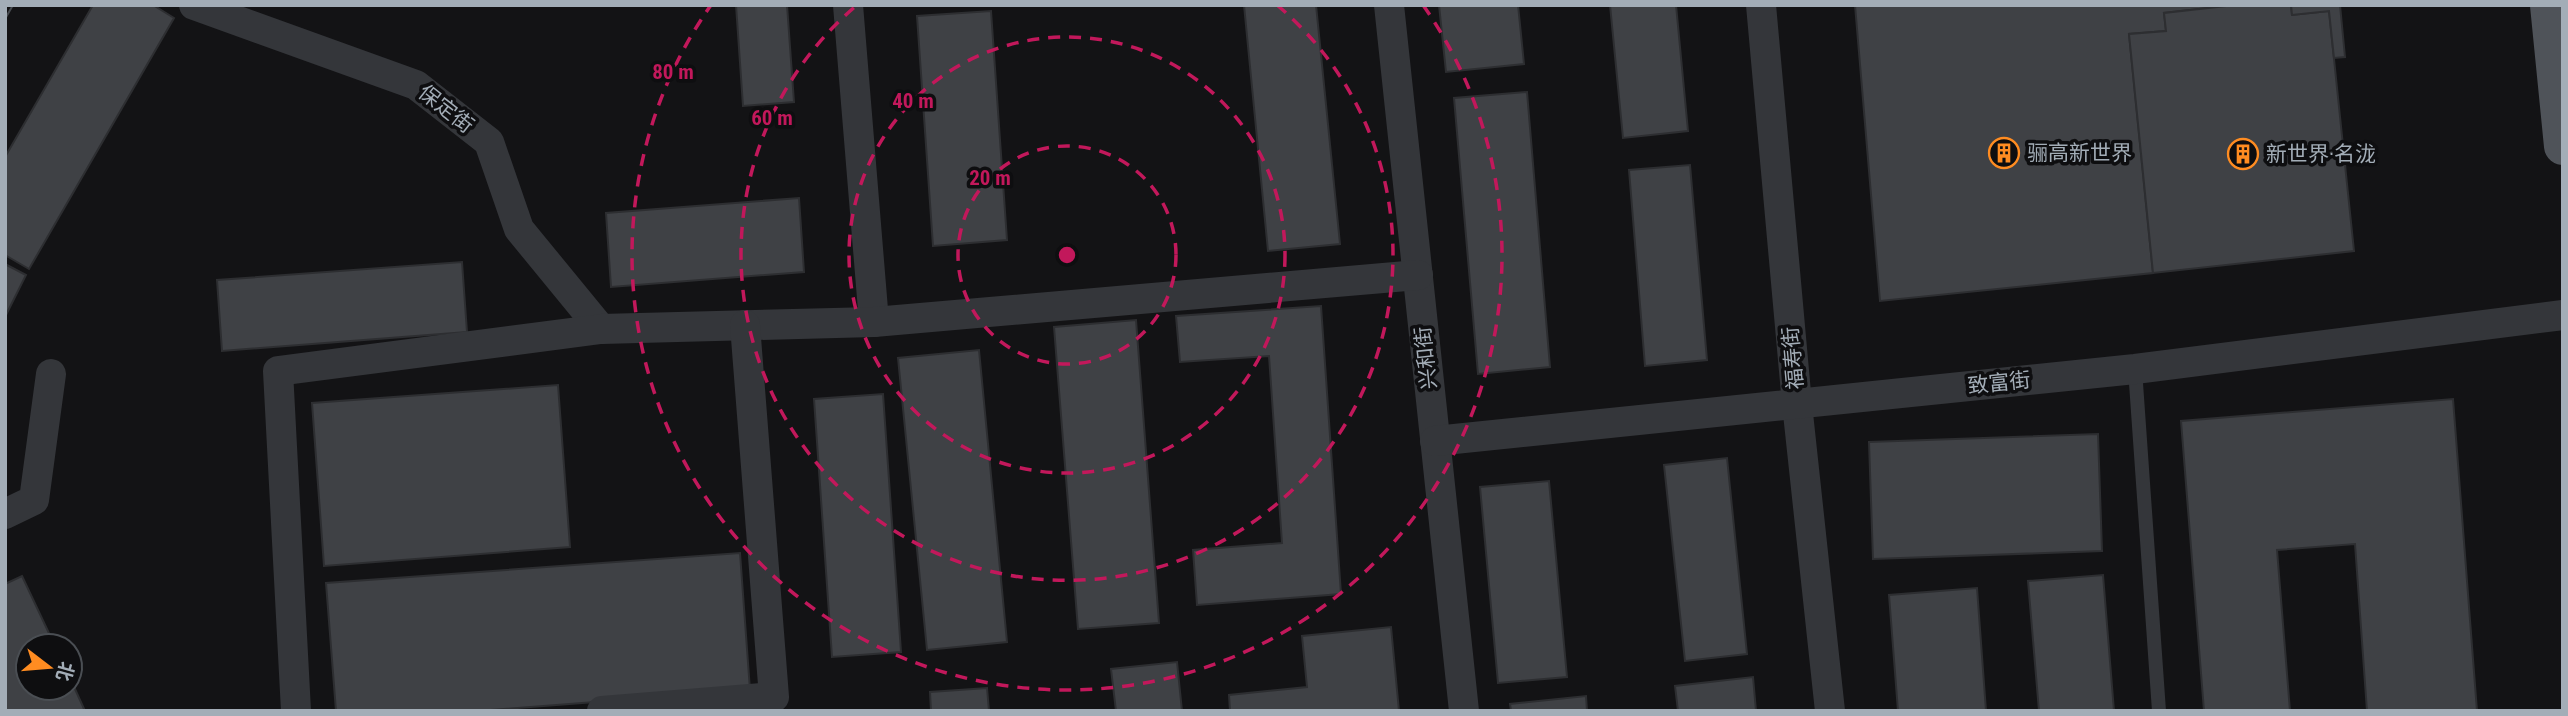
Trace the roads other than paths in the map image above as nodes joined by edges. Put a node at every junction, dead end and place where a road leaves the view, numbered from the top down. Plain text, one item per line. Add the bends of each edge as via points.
1 (194, 5) edge
2 (848, 5) edge
3 (1389, 5) edge
4 (1761, 5) edge
5 (2549, 5) edge
6 (2563, 146) edge
7 (1418, 275) junction
8 (2563, 315) edge
9 (874, 322) junction
10 (745, 325) junction
11 (601, 328) junction
12 (2134, 369) junction
13 (51, 374) dead end
14 (1797, 404) junction
15 (1435, 441) junction
16 (5, 514) edge
17 (296, 711) edge
18 (603, 711) edge
19 (1464, 711) edge
20 (1830, 711) edge
21 (2159, 711) edge

1 - 11 street, 保定街 via 416,85 489,142 519,229
2 - 9 street
3 - 7 street, 兴和街
4 - 14 street, 福寿街
5 - 6 main road
7 - 9 street
7 - 15 street, 兴和街
8 - 12 street, 致富街
9 - 10 street
10 - 11 street
10 - 18 street via 774,697
11 - 17 street via 278,371
12 - 14 street, 致富街
12 - 21 lane
13 - 16 street via 34,500
14 - 15 street, 致富街
14 - 20 street, 福寿街
15 - 19 street, 兴和街

